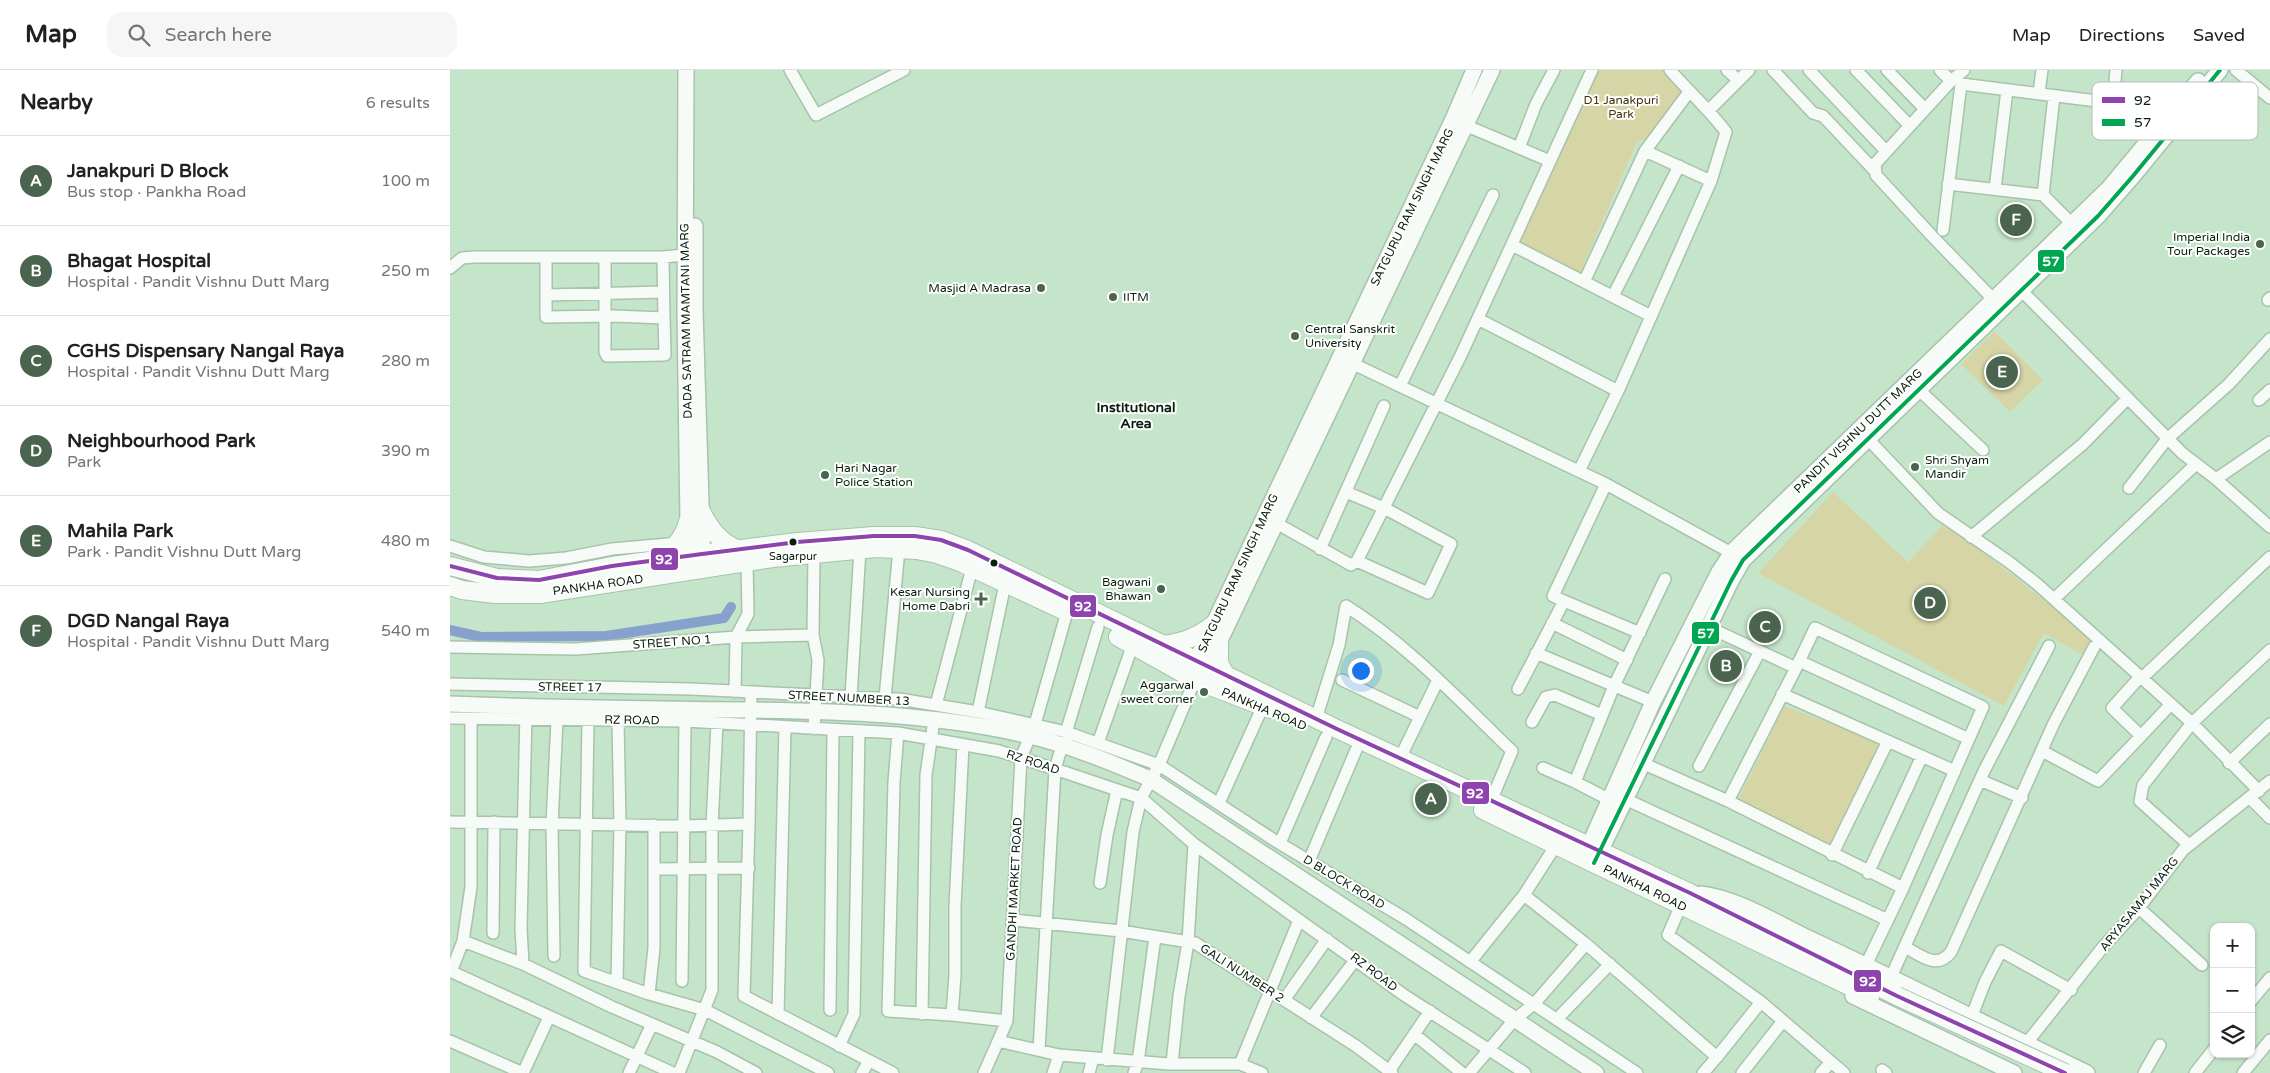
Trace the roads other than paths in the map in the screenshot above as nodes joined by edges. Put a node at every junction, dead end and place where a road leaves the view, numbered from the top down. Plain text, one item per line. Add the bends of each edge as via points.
1 (686, 70) edge
2 (694, 70) edge
3 (790, 70) edge
4 (904, 70) edge
5 (1474, 70) edge
6 (1492, 70) edge
7 (1554, 70) edge
8 (1592, 70) edge
9 (1670, 70) edge
10 (1727, 70) edge
11 (1749, 70) edge
12 (1773, 70) edge
13 (1809, 70) edge
14 (1856, 70) edge
15 (1887, 70) edge
16 (1940, 70) edge
17 (1964, 70) edge
18 (2042, 70) edge
19 (2207, 70) edge
20 (2220, 70) edge
21 (2236, 70) edge
22 (880, 75) edge
23 (1738, 80) junction
24 (1951, 82) junction
25 (2197, 82) edge
26 (2210, 82) edge
27 (2251, 82) edge
28 (2258, 88) edge
29 (2007, 90) junction
30 (1689, 92) junction
31 (2039, 93) junction
32 (2054, 96) junction
33 (2270, 98) edge
34 (2092, 100) edge
35 (1925, 109) junction
36 (1709, 110) junction
37 (1467, 126) junction
38 (1910, 126) junction
39 (2149, 140) edge
40 (2163, 140) edge
41 (1519, 148) junction
42 (1646, 151) junction
43 (1886, 151) junction
44 (1550, 162) junction
45 (1679, 166) junction
46 (1874, 170) junction
47 (1711, 181) junction
48 (1948, 184) junction
49 (1996, 189) junction
50 (2043, 194) junction
51 (1493, 195) dead end
52 (2072, 224) junction
53 (1943, 230) dead end
54 (1512, 245) junction
55 (684, 255) junction
56 (546, 257) junction
57 (605, 257) junction
58 (663, 257) junction
59 (450, 268) edge
60 (1584, 282) junction
61 (2017, 286) junction
62 (663, 292) junction
63 (605, 294) junction
64 (546, 295) junction
65 (1613, 296) junction
66 (1994, 300) junction
67 (605, 316) junction
68 (1651, 316) junction
69 (664, 318) junction
70 (1478, 319) junction
71 (2270, 339) edge
72 (1346, 360) junction
73 (1400, 386) junction
74 (1919, 390) junction
75 (2270, 390) edge
76 (1618, 391) junction
77 (2127, 398) junction
78 (2259, 400) dead end
79 (1436, 405) junction
80 (1384, 406) dead end
81 (2167, 439) junction
82 (1869, 440) junction
83 (2270, 442) edge
84 (1983, 450) dead end
85 (2196, 464) junction
86 (1578, 471) junction
87 (2216, 479) junction
88 (1606, 484) junction
89 (2129, 488) dead end
90 (1346, 492) junction
91 (1384, 508) junction
92 (700, 509) junction
93 (688, 522) joint
94 (1276, 523) junction
95 (2270, 527) edge
96 (1971, 537) junction
97 (450, 546) edge
98 (1320, 548) junction
99 (860, 549) junction
100 (899, 549) junction
101 (814, 553) junction
102 (743, 556) junction
103 (1738, 556) junction
104 (2270, 558) edge
105 (693, 559) junction
106 (1357, 561) junction
107 (450, 566) edge
108 (972, 568) junction
109 (1665, 580) dead end
110 (1005, 584) junction
111 (450, 586) edge
112 (2054, 599) junction
113 (1564, 601) junction
114 (1067, 612) junction
115 (1552, 623) junction
116 (1214, 624) junction
117 (1098, 627) junction
118 (1708, 627) junction
119 (1640, 633) junction
120 (813, 635) junction
121 (736, 637) junction
122 (1219, 642) junction
123 (1133, 644) junction
124 (1163, 645) junction
125 (2049, 646) dead end
126 (450, 647) edge
127 (2094, 647) dead end
128 (2270, 650) edge
129 (1760, 651) junction
130 (1536, 653) junction
131 (1627, 660) junction
132 (1797, 664) junction
133 (1199, 670) junction
134 (1226, 676) junction
135 (2141, 678) junction
136 (1342, 680) dead end
137 (1438, 680) junction
138 (450, 684) edge
139 (1614, 686) junction
140 (1518, 689) dead end
141 (690, 690) joint
142 (735, 692) junction
143 (751, 692) junction
144 (1782, 694) junction
145 (851, 697) junction
146 (884, 698) junction
147 (1653, 702) junction
148 (816, 703) junction
149 (450, 704) edge
150 (2171, 704) junction
151 (1263, 706) junction
152 (935, 712) junction
153 (978, 712) junction
154 (526, 713) junction
155 (1602, 715) junction
156 (1420, 717) junction
157 (450, 718) edge
158 (750, 718) junction
159 (471, 719) junction
160 (1316, 719) junction
161 (557, 720) junction
162 (588, 720) junction
163 (618, 720) junction
164 (685, 721) junction
165 (1532, 722) dead end
166 (716, 723) junction
167 (2192, 723) junction
168 (2270, 724) edge
169 (785, 727) junction
170 (814, 729) junction
171 (833, 730) junction
172 (1032, 730) junction
173 (859, 732) junction
174 (898, 733) junction
175 (2141, 736) junction
176 (1326, 737) junction
177 (1063, 738) junction
178 (930, 739) junction
179 (1969, 739) junction
180 (1888, 741) junction
181 (1098, 743) junction
182 (963, 745) junction
183 (1356, 750) junction
184 (2042, 751) junction
185 (1922, 756) junction
186 (1021, 758) junction
187 (1400, 758) junction
188 (1642, 763) junction
189 (2229, 763) junction
190 (1159, 764) junction
191 (1699, 766) dead end
192 (1543, 768) dead end
193 (1054, 769) junction
194 (1955, 770) junction
195 (1150, 779) junction
196 (1980, 780) junction
197 (2270, 781) edge
198 (1575, 782) junction
199 (1117, 790) junction
200 (2254, 794) junction
201 (1141, 798) junction
202 (1625, 798) junction
203 (2022, 798) junction
204 (1610, 800) junction
205 (1491, 801) junction
206 (1728, 801) junction
207 (1219, 803) junction
208 (2270, 818) edge
209 (450, 822) edge
210 (472, 822) junction
211 (494, 822) junction
212 (523, 822) junction
213 (587, 823) junction
214 (552, 824) junction
215 (620, 824) junction
216 (749, 824) junction
217 (654, 825) junction
218 (685, 826) junction
219 (712, 826) junction
220 (1280, 843) junction
221 (1194, 844) junction
222 (1556, 845) junction
223 (2190, 845) junction
224 (1592, 855) junction
225 (1832, 855) junction
226 (1309, 861) junction
227 (684, 867) junction
228 (712, 867) junction
229 (749, 868) junction
230 (654, 869) junction
231 (1868, 873) junction
232 (1100, 883) dead end
233 (1903, 888) junction
234 (1524, 895) junction
235 (1685, 899) junction
236 (2139, 908) junction
237 (1012, 920) junction
238 (1299, 920) junction
239 (1888, 920) junction
240 (1046, 923) junction
241 (1122, 931) junction
242 (493, 932) dead end
243 (1155, 937) junction
244 (1327, 939) junction
245 (463, 941) junction
246 (1188, 942) junction
247 (1586, 944) junction
248 (1905, 947) junction
249 (554, 956) dead end
250 (1356, 959) junction
251 (1470, 962) junction
252 (523, 964) junction
253 (1610, 964) junction
254 (1866, 965) junction
255 (2202, 965) dead end
256 (450, 972) edge
257 (1891, 977) junction
258 (2270, 978) edge
259 (682, 981) dead end
260 (617, 982) junction
261 (2071, 990) junction
262 (1270, 991) junction
263 (649, 994) junction
264 (2255, 996) edge
265 (1284, 1000) junction
266 (1892, 1000) junction
267 (1761, 1002) junction
268 (1534, 1004) junction
269 (705, 1010) junction
270 (830, 1010) dead end
271 (1430, 1011) junction
272 (778, 1014) junction
273 (922, 1014) junction
274 (952, 1015) junction
275 (549, 1017) junction
276 (1311, 1018) junction
277 (1971, 1018) junction
278 (1515, 1019) junction
279 (1557, 1019) junction
280 (1007, 1021) junction
281 (1783, 1021) junction
282 (652, 1024) junction
283 (1414, 1034) junction
284 (2270, 1040) edge
285 (450, 1041) edge
286 (692, 1041) junction
287 (998, 1041) junction
288 (2028, 1045) junction
289 (2160, 1045) dead end
290 (839, 1046) junction
291 (1489, 1048) junction
292 (1039, 1050) junction
293 (2210, 1054) edge
294 (1059, 1055) junction
295 (637, 1057) junction
296 (1717, 1057) junction
297 (1093, 1058) junction
298 (1107, 1060) junction
299 (869, 1061) junction
300 (1831, 1062) junction
301 (1240, 1064) junction
302 (1169, 1067) edge
303 (1136, 1068) edge
304 (1207, 1069) edge
305 (1259, 1072) edge
306 (1391, 1072) edge
307 (2010, 1072) edge
308 (629, 1073) edge
309 (673, 1073) edge
310 (679, 1073) edge
311 (756, 1073) edge
312 (828, 1073) edge
313 (862, 1073) edge
314 (893, 1073) edge
315 (984, 1073) edge
316 (1053, 1073) edge
317 (1089, 1073) edge
318 (1462, 1073) edge
319 (1469, 1073) edge
320 (1526, 1073) edge
321 (1596, 1073) edge
322 (1638, 1073) edge
323 (1703, 1073) edge
324 (1742, 1073) edge
325 (1821, 1073) edge
326 (1844, 1073) edge
327 (2038, 1073) edge
328 (2065, 1073) edge
329 (2087, 1073) edge
330 (2144, 1073) edge
331 (2195, 1073) edge
332 (2243, 1073) edge

1 - 55 street, DADA SATRAM MAMTANI MARG
2 - 92 street, DADA SATRAM MAMTANI MARG
3 - 22 street via 816,116
4 - 22 street
5 - 72 street, SATGURU RAM SINGH MARG
6 - 37 street, SATGURU RAM SINGH MARG
7 - 41 street via 1536,104
8 - 44 street
9 - 30 street
10 - 23 street
11 - 23 street
12 - 46 street
13 - 43 street
14 - 38 street
15 - 35 street
16 - 24 street
17 - 24 street
18 - 31 street
19 - 25 street, PANDIT VISHNU DUTT MARG
20 - 26 street, PANDIT VISHNU DUTT MARG
21 - 27 street
23 - 36 street
24 - 35 street
28 - 33 street
29 - 31 street
29 - 48 street via 1961,84
29 - 49 street
30 - 36 street
30 - 42 street
31 - 32 street
32 - 34 street
32 - 50 street
35 - 38 street
36 - 47 street via 1726,132
37 - 41 street
37 - 72 street, SATGURU RAM SINGH MARG
38 - 43 street
39 - 52 street, PANDIT VISHNU DUTT MARG via 2108,189
40 - 61 street, PANDIT VISHNU DUTT MARG via 2098,216
41 - 44 street
42 - 45 street
42 - 60 street
43 - 46 street
44 - 54 street
45 - 47 street
45 - 65 street
46 - 66 street
47 - 68 street
48 - 49 street
48 - 53 street
49 - 50 street
50 - 52 street
51 - 73 street
52 - 61 street, PANDIT VISHNU DUTT MARG
54 - 60 street
54 - 70 street
55 - 58 street
55 - 93 street, DADA SATRAM MAMTANI MARG
56 - 57 street
56 - 59 street via 462,258
56 - 64 street
57 - 58 street
57 - 63 street
58 - 62 street
60 - 65 street
61 - 66 street, PANDIT VISHNU DUTT MARG
61 - 74 street, PANDIT VISHNU DUTT MARG
61 - 77 street
62 - 63 street
62 - 69 street
63 - 64 street
63 - 67 street
64 - 67 street via 546,317
65 - 68 street
66 - 103 street, PANDIT VISHNU DUTT MARG
67 - 69 street
67 - 69 street via 605,352 608,356 665,355
68 - 76 street
70 - 76 street
70 - 79 street
71 - 81 street via 2229,384
72 - 73 street
72 - 94 street, SATGURU RAM SINGH MARG
72 - 116 street, SATGURU RAM SINGH MARG
73 - 79 street
74 - 82 street, PANDIT VISHNU DUTT MARG
74 - 84 street
75 - 78 street
76 - 86 street
77 - 81 street
77 - 96 street via 2083,444
79 - 86 street
79 - 91 street
80 - 90 street
81 - 85 street
81 - 89 street
82 - 96 street via 1938,513
82 - 103 street, PANDIT VISHNU DUTT MARG
83 - 87 street
85 - 87 street
85 - 112 street
86 - 88 street
87 - 95 street
88 - 103 street
88 - 113 street via 1553,596
90 - 91 street
90 - 98 street
91 - 106 street
91 - 106 street via 1451,544 1428,593
92 - 102 main road via 717,535
92 - 105 street, DADA SATRAM MAMTANI MARG
93 - 105 main road via 684,534
94 - 98 street
94 - 122 street, SATGURU RAM SINGH MARG
96 - 112 street via 2009,562
97 - 105 street via 484,557 529,562 612,549
98 - 106 street via 1350,565
99 - 100 main road, PANKHA ROAD
99 - 101 main road, PANKHA ROAD
99 - 145 street
100 - 108 main road, PANKHA ROAD via 937,554
100 - 146 street
101 - 102 main road, PANKHA ROAD
101 - 120 street
102 - 105 main road, PANKHA ROAD
102 - 121 street via 748,614
102 - 124 main road, PANKHA ROAD via 804,542 874,536 941,540
103 - 118 street, PANDIT VISHNU DUTT MARG
103 - 147 street, PANDIT VISHNU DUTT MARG via 1711,587
104 - 135 street
105 - 107 main road, PANKHA ROAD via 654,560 539,580 497,578
105 - 111 main road, PANKHA ROAD via 540,594 495,594
108 - 110 main road, PANKHA ROAD
108 - 152 street
109 - 119 street
110 - 114 main road, PANKHA ROAD
110 - 153 street
112 - 135 street
113 - 115 street
113 - 119 street
114 - 117 main road, PANKHA ROAD
114 - 172 street, GANDHI MARKET ROAD
115 - 130 street
115 - 131 street
116 - 124 main road via 1184,642
116 - 133 street, SATGURU RAM SINGH MARG
117 - 123 main road, PANKHA ROAD
117 - 177 street
118 - 129 street
118 - 188 street, PANDIT VISHNU DUTT MARG
119 - 131 street
120 - 121 street, STREET NO 1
120 - 148 street via 818,660
121 - 126 street, STREET NO 1 via 576,649
121 - 142 street
122 - 133 street, SATGURU RAM SINGH MARG
122 - 134 main road via 1219,663
123 - 133 main road, PANKHA ROAD
123 - 181 street
124 - 133 main road, PANKHA ROAD
125 - 196 street
127 - 184 street
128 - 167 street
129 - 132 street
129 - 191 street
130 - 139 street
130 - 140 street
131 - 139 street
132 - 144 street
132 - 179 street
132 - 179 street via 1815,628 1984,707
133 - 134 main road, PANKHA ROAD
133 - 151 main road, PANKHA ROAD
133 - 190 street
134 - 160 main road, PANKHA ROAD
135 - 150 street
135 - 175 street via 2112,708
136 - 156 street
137 - 156 street
137 - 160 street via 1372,622 1346,606 1339,645
137 - 205 street via 1512,751
138 - 141 street, STREET 17
139 - 147 street
139 - 155 street
141 - 142 street, STREET NUMBER 13
142 - 143 street, STREET NUMBER 13
143 - 148 street, STREET NUMBER 13
143 - 158 street
144 - 180 street
144 - 206 street
145 - 146 street, STREET NUMBER 13
145 - 148 street, STREET NUMBER 13
146 - 152 street, STREET NUMBER 13
147 - 204 street, PANDIT VISHNU DUTT MARG
148 - 152 street
148 - 158 street
148 - 170 street
149 - 154 street
150 - 167 street
150 - 175 street
151 - 176 main road, PANKHA ROAD
151 - 207 street
152 - 153 street, STREET NUMBER 13
152 - 172 street
152 - 178 street
153 - 172 street, STREET NUMBER 13
154 - 158 street
154 - 159 street, RZ ROAD
154 - 161 street, RZ ROAD
154 - 212 street
155 - 165 street via 1555,694 1546,697
155 - 198 street
156 - 187 street
157 - 159 street, RZ ROAD
158 - 166 street, RZ ROAD
158 - 169 street, RZ ROAD
158 - 216 street
159 - 210 street
160 - 187 main road, PANKHA ROAD
161 - 162 street, RZ ROAD
161 - 214 street
162 - 163 street, RZ ROAD
162 - 213 street
163 - 164 street, RZ ROAD
163 - 215 street
164 - 166 street, RZ ROAD
164 - 218 street
166 - 219 street
167 - 189 street
167 - 223 street via 2143,785 2140,801
168 - 189 street
169 - 170 street, RZ ROAD
169 - 272 street
170 - 171 street, RZ ROAD
171 - 173 street, RZ ROAD
171 - 270 street
172 - 177 street
172 - 186 street, GANDHI MARKET ROAD
173 - 174 street, RZ ROAD
173 - 290 street via 854,1014
174 - 178 street, RZ ROAD
174 - 273 street via 888,1011
175 - 184 street via 2098,781
176 - 183 main road, PANKHA ROAD
176 - 220 street
177 - 181 street, D BLOCK ROAD
177 - 193 street
177 - 195 street
178 - 182 street, RZ ROAD
178 - 273 street via 926,775
179 - 194 street
180 - 185 street
180 - 225 street
181 - 190 street, D BLOCK ROAD
182 - 186 street, RZ ROAD
182 - 274 street
183 - 222 main road, PANKHA ROAD
183 - 226 street
184 - 203 street
185 - 194 street
185 - 231 street
186 - 193 street, RZ ROAD
186 - 237 street, GANDHI MARKET ROAD
187 - 205 main road, PANKHA ROAD
188 - 202 street, PANDIT VISHNU DUTT MARG
188 - 206 street
189 - 200 street
190 - 195 street
190 - 207 street, D BLOCK ROAD
192 - 198 street
193 - 199 street, RZ ROAD
193 - 240 street
194 - 233 street
195 - 201 street
195 - 278 street
196 - 203 street
196 - 248 street
197 - 200 street, ARYASAMAJ MARG
198 - 204 street
199 - 201 street, RZ ROAD
199 - 232 street
200 - 208 street
200 - 223 street, ARYASAMAJ MARG
201 - 221 street, RZ ROAD
201 - 241 street
202 - 224 street, PANDIT VISHNU DUTT MARG
202 - 239 street
203 - 248 street via 1951,952 1937,962
204 - 224 street, PANDIT VISHNU DUTT MARG
205 - 224 main road, PANKHA ROAD
206 - 225 street
207 - 220 street, D BLOCK ROAD
209 - 210 street
210 - 211 street
210 - 245 street via 471,888
211 - 212 street
211 - 242 street
212 - 214 street
212 - 252 street
213 - 214 street
213 - 215 street
213 - 260 street via 584,971
214 - 249 street
215 - 217 street
215 - 260 street
216 - 219 street
216 - 229 street
217 - 218 street
217 - 230 street
218 - 219 street
218 - 227 street
219 - 228 street
220 - 226 street, D BLOCK ROAD
221 - 238 street, RZ ROAD
221 - 246 street
222 - 224 main road, PANKHA ROAD
222 - 234 street
223 - 236 street, ARYASAMAJ MARG
224 - 235 main road, PANKHA ROAD
225 - 231 street
226 - 251 street, D BLOCK ROAD
227 - 228 street
227 - 230 street
227 - 259 street
228 - 229 street
228 - 269 street via 712,990
229 - 272 street via 744,996
230 - 263 street via 654,948
231 - 233 street
233 - 239 street
234 - 247 street
234 - 251 street
235 - 254 street via 1714,896
235 - 266 main road, PANKHA ROAD
235 - 267 street via 1668,935
235 - 307 street via 1705,925
236 - 255 street
236 - 261 street, ARYASAMAJ MARG via 2103,947
237 - 240 street, GALI NUMBER 2
237 - 280 street, GANDHI MARKET ROAD
238 - 244 street, RZ ROAD
238 - 262 street
239 - 254 street
240 - 241 street, GALI NUMBER 2
240 - 292 street
241 - 243 street, GALI NUMBER 2
241 - 298 street
243 - 246 street, GALI NUMBER 2
243 - 303 street
244 - 250 street, RZ ROAD
244 - 265 street
245 - 252 street
245 - 256 street
246 - 262 street, GALI NUMBER 2 via 1203,947
246 - 302 street
247 - 253 street
247 - 268 street
248 - 257 street
250 - 271 street, RZ ROAD
250 - 276 street
251 - 268 street, D BLOCK ROAD
252 - 282 street
253 - 279 street
253 - 296 street
254 - 257 street
256 - 275 street
257 - 277 street
258 - 264 street
260 - 263 street
261 - 277 street via 2001,951
261 - 288 street, ARYASAMAJ MARG
262 - 265 street, GALI NUMBER 2
262 - 301 street
263 - 269 street
265 - 276 street, GALI NUMBER 2
266 - 327 main road, PANKHA ROAD
266 - 328 main road, PANKHA ROAD, bridge
267 - 281 street
267 - 296 street
268 - 278 street
268 - 279 street, D BLOCK ROAD
269 - 286 street
269 - 312 street
271 - 283 street
271 - 291 street, RZ ROAD
272 - 290 street
273 - 274 street
274 - 280 street
275 - 285 street via 523,1073
275 - 295 street
276 - 306 street, GALI NUMBER 2
277 - 288 street
278 - 291 street
278 - 321 street
279 - 322 street, D BLOCK ROAD
280 - 287 street
281 - 300 street
281 - 324 street
282 - 286 street
282 - 295 street
283 - 306 street
283 - 318 street
284 - 332 street
286 - 310 street
286 - 311 street
287 - 292 street
287 - 315 street
288 - 307 street
288 - 329 street
289 - 330 street
290 - 299 street
291 - 319 street
291 - 320 street, RZ ROAD
292 - 294 street
293 - 331 street
294 - 297 street
294 - 316 street
295 - 308 street
295 - 309 street
296 - 323 street
297 - 298 street
297 - 317 street
298 - 303 street
299 - 313 street
299 - 314 street
300 - 325 street
300 - 326 street
301 - 304 street
301 - 305 street
302 - 303 street
302 - 304 street

